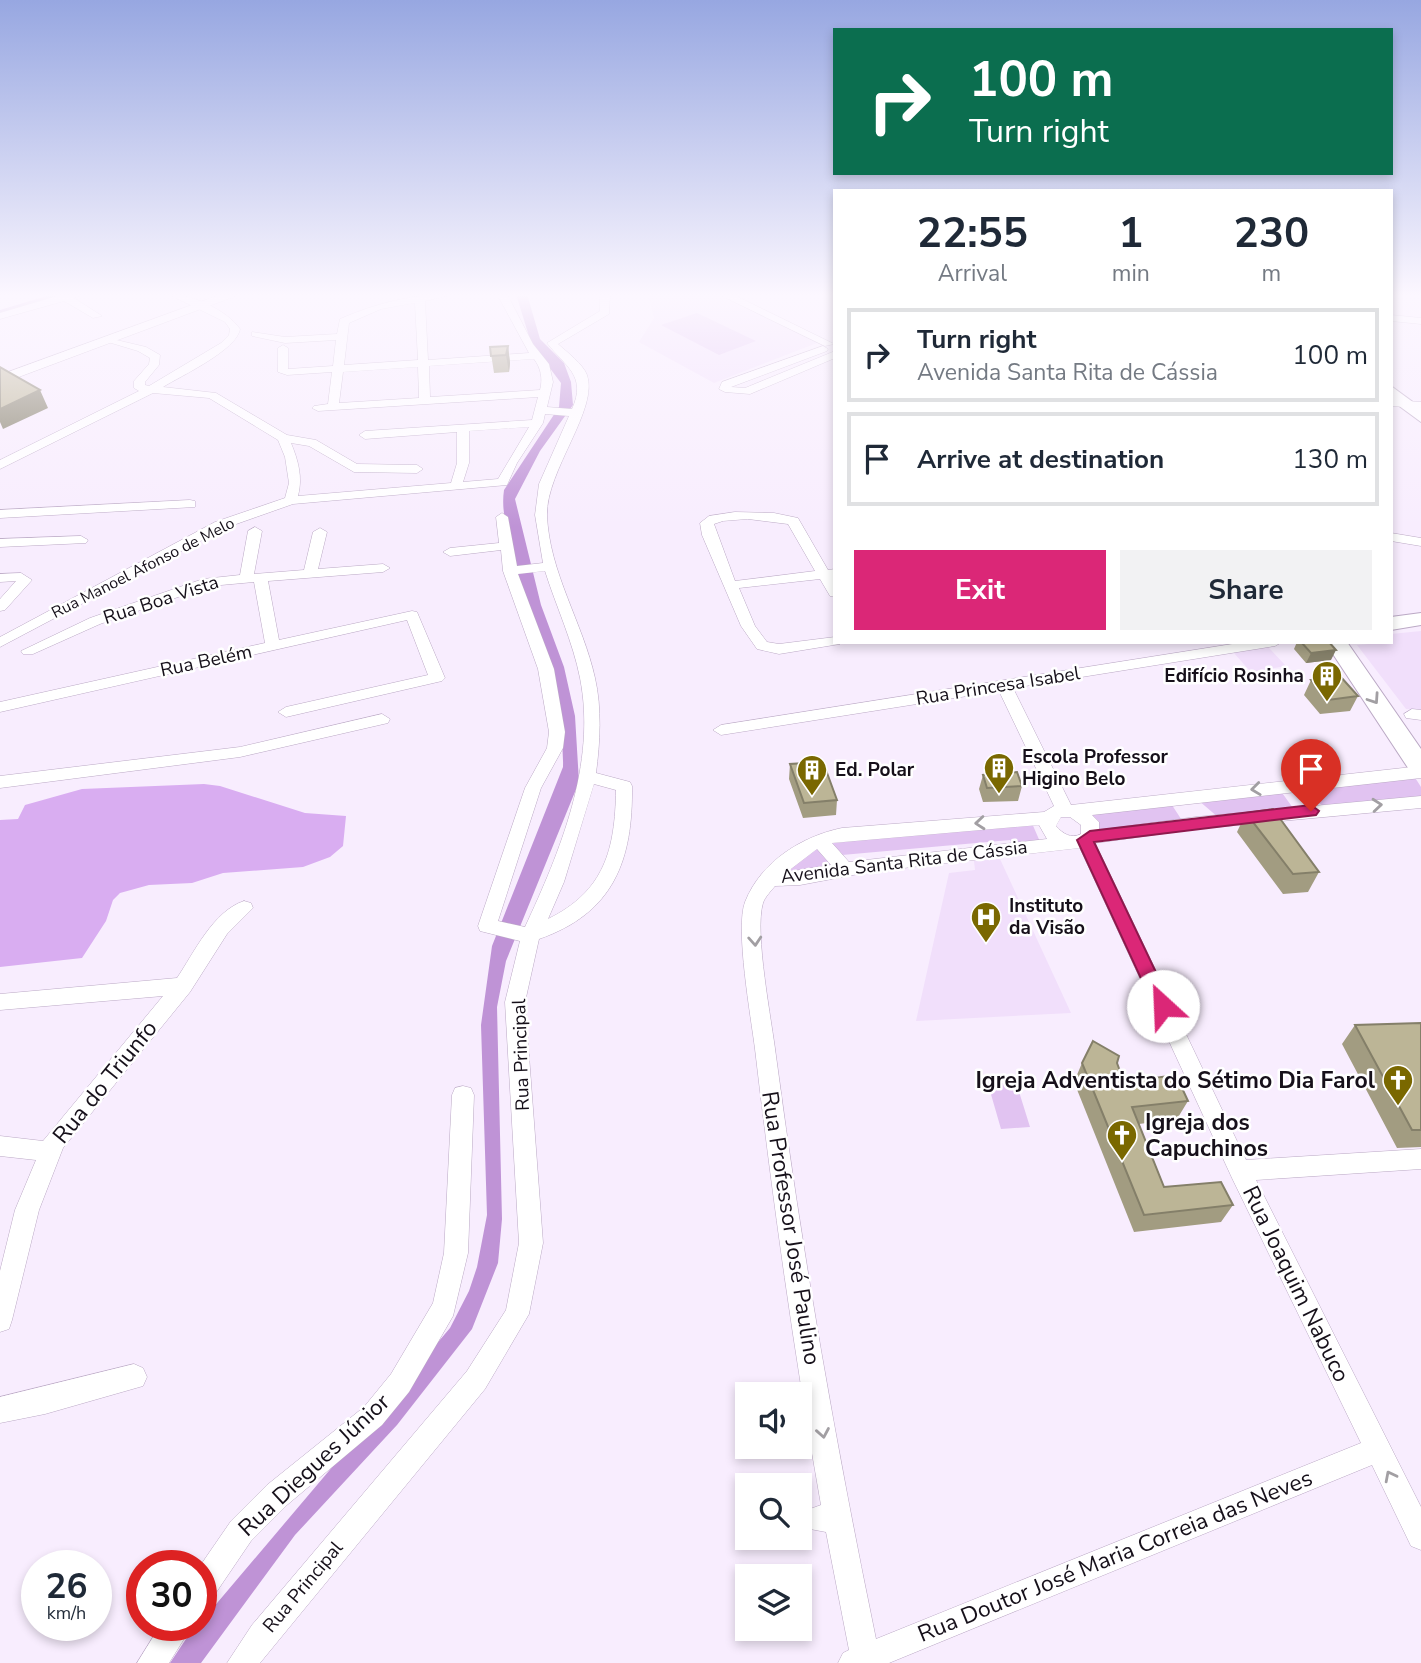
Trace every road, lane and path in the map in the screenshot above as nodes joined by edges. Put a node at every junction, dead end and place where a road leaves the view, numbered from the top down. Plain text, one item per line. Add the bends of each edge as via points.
1 (337, 371) edge
2 (24, 372) edge
3 (148, 372) edge
4 (180, 372) edge
5 (286, 372) edge
6 (307, 372) edge
7 (424, 372) edge
8 (547, 372) edge
9 (577, 372) edge
10 (762, 372) edge
11 (784, 372) edge
12 (0, 380) edge
13 (148, 391) junction
14 (545, 393) junction
15 (425, 401) junction
16 (1402, 401) edge
17 (334, 407) junction
18 (318, 408) dead end
19 (549, 411) junction
20 (574, 413) junction
21 (1421, 417) edge
22 (537, 424) junction
23 (463, 428) junction
24 (365, 435) dead end
25 (283, 438) junction
26 (0, 466) edge
27 (417, 469) dead end
28 (456, 485) junction
29 (291, 500) junction
30 (190, 504) dead end
31 (0, 514) edge
32 (502, 517) dead end
33 (255, 531) dead end
34 (320, 532) dead end
35 (1393, 537) edge
36 (81, 540) dead end
37 (1421, 542) edge
38 (0, 543) edge
39 (504, 546) junction
40 (450, 552) dead end
41 (543, 567) junction
42 (383, 568) dead end
43 (512, 571) junction
44 (310, 573) junction
45 (830, 574) edge
46 (0, 578) edge
47 (253, 578) junction
48 (733, 585) junction
49 (0, 607) edge
50 (1421, 619) edge
51 (1393, 624) edge
52 (1421, 625) edge
53 (1393, 630) edge
54 (833, 641) edge
55 (0, 643) edge
56 (1245, 644) edge
57 (1341, 645) edge
58 (273, 646) junction
59 (1186, 648) edge
60 (28, 651) dead end
61 (1004, 685) junction
62 (0, 707) edge
63 (286, 712) dead end
64 (382, 719) dead end
65 (721, 730) dead end
66 (1421, 770) edge
67 (588, 777) junction
68 (0, 782) edge
69 (1290, 785) junction
70 (1180, 797) junction
71 (1421, 802) edge
72 (1060, 809) junction
73 (1311, 811) junction
74 (1196, 823) junction
75 (819, 839) junction
76 (1083, 840) junction
77 (845, 869) junction
78 (772, 879) junction
79 (244, 908) dead end
80 (527, 934) junction
81 (183, 986) junction
82 (0, 1002) edge
83 (463, 1095) dead end
84 (0, 1146) edge
85 (49, 1152) junction
86 (1421, 1159) edge
87 (1240, 1171) junction
88 (5, 1289) edge
89 (0, 1320) edge
90 (134, 1377) dead end
91 (0, 1410) edge
92 (1376, 1450) junction
93 (1421, 1536) edge
94 (217, 1568) edge
95 (167, 1641) edge
96 (862, 1661) edge
97 (152, 1663) edge
98 (242, 1663) edge

1 - 17 street
2 - 12 main road
3 - 13 street via 138,387
4 - 13 street
5 - 6 street
7 - 15 street
8 - 14 street
9 - 20 street, Rua Principal via 584,395
10 - 11 street via 726,384 726,389 746,391
13 - 25 street via 212,395
13 - 26 street
14 - 15 street
14 - 19 street
15 - 17 street
16 - 21 highway
17 - 18 street
19 - 20 street
19 - 22 street
20 - 41 street, Rua Principal via 541,502
22 - 23 street
22 - 28 street, Rua Manoel Afonso de Melo via 503,482
23 - 24 street
23 - 28 street via 464,451
25 - 27 street via 312,443 354,468
25 - 29 street via 294,470
28 - 29 street, Rua Manoel Afonso de Melo
29 - 55 street, Rua Manoel Afonso de Melo via 188,541
30 - 31 street
32 - 39 street
33 - 47 street
34 - 44 street
35 - 37 street
36 - 38 street
39 - 40 street
39 - 43 street
41 - 43 street
41 - 67 street, Rua Principal via 588,679 592,743
42 - 44 street, Rua Boa Vista
43 - 80 street via 546,669 557,732 555,748 533,788 491,926
44 - 47 street, Rua Boa Vista
45 - 48 street
45 - 48 street via 790,519 715,517 707,523 709,535
46 - 49 street via 25,580
47 - 58 street
47 - 60 street, Rua Boa Vista via 188,588
48 - 54 street via 748,626 762,646
50 - 51 highway
52 - 53 highway
56 - 59 street, Rua Princesa Isabel
57 -> 66 highway
58 - 62 street, Rua Belém
58 - 63 street, Rua Belém via 412,615 437,678
59 - 61 street, Rua Princesa Isabel
61 - 65 street, Rua Princesa Isabel
61 - 72 street
64 - 68 street via 240,752
66 - 69 street, Avenida Santa Rita de Cássia
67 - 80 street, Rua Principal via 572,837
67 - 80 street via 624,786 620,848 608,879 598,894 564,919
69 -> 70 street, Avenida Santa Rita de Cássia
69 - 73 street
70 - 72 street, Avenida Santa Rita de Cássia
70 - 74 street
73 -> 71 street, Avenida Santa Rita de Cássia
72 -> 75 street, Avenida Santa Rita de Cássia
72 - 76 street, Rua Joaquim Nabuco via 1090,822
72 - 76 street via 1047,827 1054,836
73 - 74 street, Avenida Santa Rita de Cássia
74 - 76 street, Avenida Santa Rita de Cássia
75 - 77 street
75 - 78 street, Avenida Santa Rita de Cássia via 794,853
76 - 77 street, Avenida Santa Rita de Cássia
76 - 87 street, Rua Joaquim Nabuco
77 - 78 street, Avenida Santa Rita de Cássia
78 -> 96 street, Rua Professor José Paulino via 753,910 771,1103 829,1518
79 - 81 street, Rua do Triunfo via 220,929
80 - 98 street, Rua Principal via 516,1002 531,1243 517,1314 477,1380
81 - 82 street
81 - 85 street, Rua do Triunfo
83 - 94 street, Rua Diegues Júnior via 456,1253 444,1307 400,1382 373,1416 276,1495
84 - 85 street
85 - 88 street, Rua do Triunfo
86 - 87 street
87 - 92 street, Rua Joaquim Nabuco
88 - 89 street, Rua do Triunfo
90 - 91 street
93 -> 92 street, Rua Joaquim Nabuco
92 - 96 street, Rua Doutor José Maria Correia das Neves
95 - 97 street

